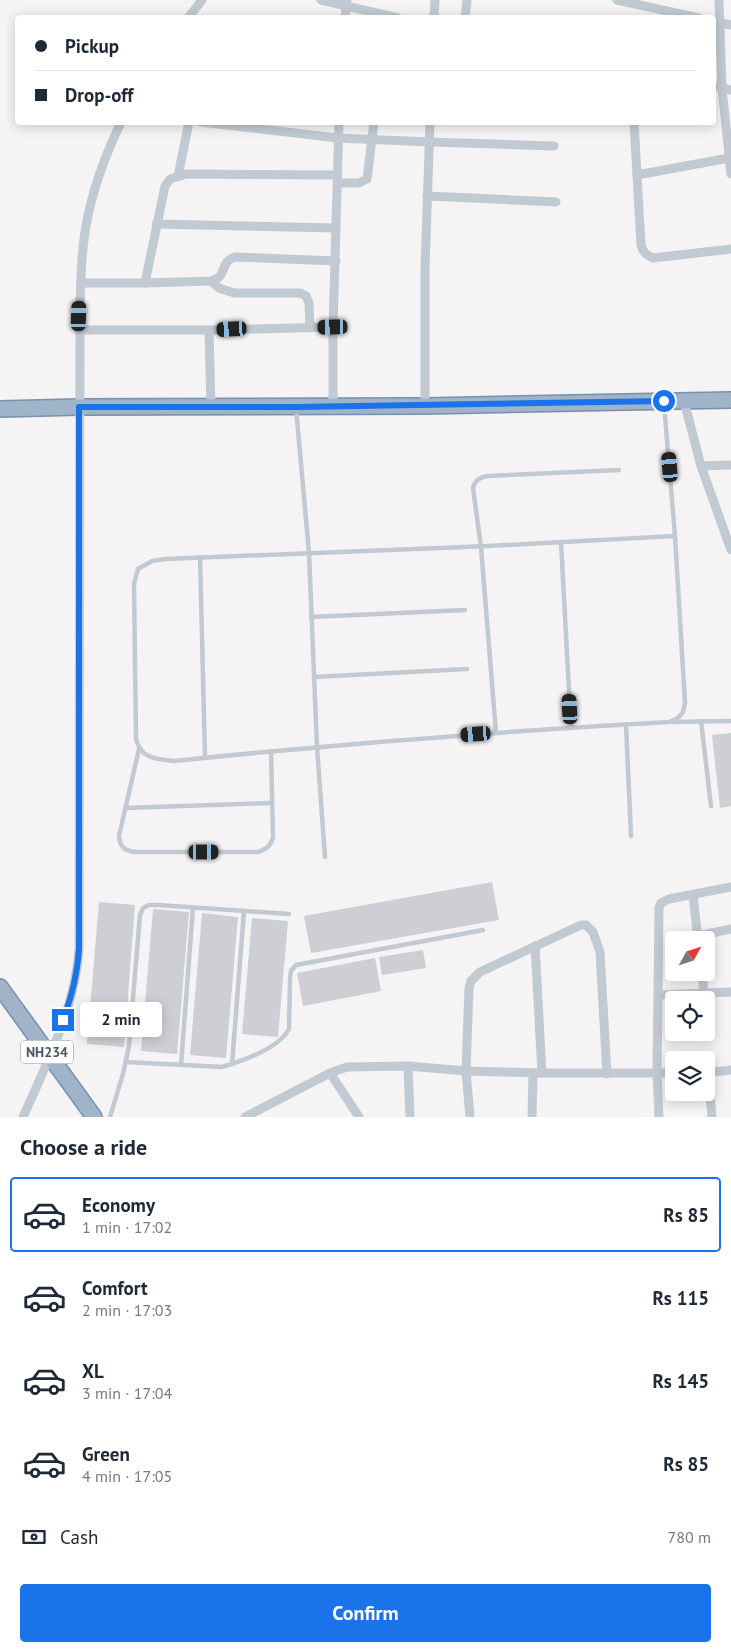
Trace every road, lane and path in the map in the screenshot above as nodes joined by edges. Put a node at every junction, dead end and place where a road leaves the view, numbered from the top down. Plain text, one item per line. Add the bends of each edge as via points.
1 (202, 0) edge
2 (321, 0) edge
3 (435, 0) edge
4 (467, 0) edge
5 (617, 0) edge
6 (719, 0) edge
7 (627, 1) edge
8 (346, 2) edge
9 (190, 15) edge
10 (346, 15) edge
11 (379, 15) edge
12 (434, 15) edge
13 (465, 15) edge
14 (685, 15) edge
15 (717, 21) edge
16 (731, 25) edge
17 (720, 56) junction
18 (731, 58) edge
19 (722, 88) edge
20 (120, 125) edge
21 (188, 125) edge
22 (226, 125) edge
23 (339, 125) edge
24 (374, 125) edge
25 (430, 125) edge
26 (634, 125) edge
27 (338, 138) junction
28 (373, 139) junction
29 (429, 142) junction
30 (554, 146) dead end
31 (729, 158) junction
32 (731, 174) edge
33 (637, 175) junction
34 (178, 176) junction
35 (338, 179) junction
36 (426, 196) junction
37 (556, 202) dead end
38 (156, 224) junction
39 (336, 228) junction
40 (731, 248) edge
41 (336, 261) junction
42 (211, 281) junction
43 (81, 283) junction
44 (145, 283) junction
45 (333, 327) junction
46 (310, 328) junction
47 (79, 330) junction
48 (210, 330) junction
49 (731, 400) edge
50 (664, 401) junction
51 (684, 401) junction
52 (333, 406) junction
53 (425, 406) junction
54 (79, 407) junction
55 (211, 407) junction
56 (296, 407) junction
57 (0, 409) edge
58 (731, 465) edge
59 (701, 466) junction
60 (619, 470) dead end
61 (675, 536) junction
62 (561, 542) junction
63 (481, 546) junction
64 (731, 550) edge
65 (308, 553) junction
66 (200, 557) junction
67 (465, 610) dead end
68 (311, 617) junction
69 (467, 669) dead end
70 (314, 678) junction
71 (701, 721) junction
72 (731, 721) edge
73 (669, 722) junction
74 (626, 724) junction
75 (571, 728) junction
76 (496, 733) junction
77 (317, 747) junction
78 (139, 749) junction
79 (271, 751) junction
80 (205, 757) junction
81 (272, 803) junction
82 (712, 806) dead end
83 (125, 808) junction
84 (631, 836) dead end
85 (325, 857) dead end
86 (731, 888) edge
87 (693, 895) junction
88 (193, 908) junction
89 (244, 911) junction
90 (289, 914) dead end
91 (731, 929) edge
92 (483, 930) dead end
93 (697, 931) edge
94 (715, 933) edge
95 (535, 946) junction
96 (0, 986) edge
97 (731, 992) edge
98 (715, 993) edge
99 (658, 996) junction
100 (665, 996) edge
101 (50, 1056) junction
102 (126, 1062) junction
103 (232, 1064) junction
104 (181, 1065) junction
105 (408, 1066) junction
106 (731, 1070) edge
107 (466, 1071) junction
108 (715, 1072) edge
109 (330, 1073) junction
110 (537, 1073) junction
111 (607, 1074) junction
112 (657, 1074) junction
113 (665, 1074) edge
114 (710, 1101) edge
115 (90, 1115) edge
116 (23, 1117) edge
117 (110, 1117) edge
118 (245, 1117) edge
119 (359, 1117) edge
120 (410, 1117) edge
121 (470, 1117) edge
122 (532, 1117) edge
123 (659, 1117) edge
124 (712, 1117) edge

1 - 9 street
2 - 8 street
3 - 12 street
4 - 13 street
5 - 7 street
6 - 15 street
7 - 14 street
8 - 10 street
8 - 11 street
15 - 16 street
15 - 17 street
17 - 18 street
17 - 19 street
19 - 31 street
20 - 43 street via 91,203 83,246
21 - 34 street
22 - 27 street
23 - 27 street
24 - 28 street
25 - 29 street
26 - 33 street
27 - 28 street
27 - 35 street
28 - 29 street
28 - 35 street via 368,179 360,183
29 - 30 street
29 - 36 street
31 - 32 street
31 - 33 street
33 - 40 street via 640,244 647,255 654,258
34 - 35 street
34 - 38 street via 165,186
35 - 39 street
36 - 37 street
36 - 53 street
38 - 39 street
38 - 44 street
39 - 41 street
41 - 42 street via 235,257 225,264 221,277
41 - 45 street
42 - 44 street
42 - 46 street via 219,288 234,293 300,293 309,303
43 - 44 street
43 - 47 street
45 - 46 street
45 - 52 street
46 - 48 street
47 - 48 street
47 - 54 street
48 - 55 street
49 - 51 highway
50 - 51 highway
50 - 53 highway
50 - 61 lane
51 - 59 street
52 - 53 highway
52 - 56 highway
54 - 55 highway
54 - 57 highway
54 - 101 street via 78,972
55 - 56 highway
56 - 65 lane
58 - 59 street
59 - 64 street
60 - 63 lane via 479,478 473,488
61 - 62 lane
61 - 73 lane via 685,703 678,718
62 - 63 lane
62 - 75 lane
63 - 65 lane
63 - 76 lane
65 - 66 lane
65 - 68 lane
66 - 78 lane via 152,561 138,569 134,584 136,739
66 - 80 lane
67 - 68 lane
68 - 70 lane
69 - 70 lane
70 - 77 lane
71 - 72 lane
71 - 73 lane
71 - 82 lane
73 - 74 lane
74 - 75 lane
74 - 84 lane
75 - 76 lane
76 - 77 lane
77 - 79 lane
77 - 85 lane
78 - 80 lane via 160,760
78 - 83 lane
79 - 80 lane
79 - 81 lane
81 - 83 lane
81 - 83 lane via 273,838 271,845 258,852 126,850 120,845 119,836
86 - 87 street
87 - 93 street
87 - 99 street via 661,903 659,908
88 - 89 lane
88 - 102 lane via 149,905 143,908
88 - 104 lane
89 - 90 lane
89 - 103 lane
91 - 94 street
92 - 103 lane via 296,965 290,978 289,1029 286,1036
95 - 107 street via 480,972 470,981
95 - 110 street
95 - 111 street via 581,926 586,925 593,932 600,952
96 - 101 highway, NH234
97 - 98 street
99 - 100 street
99 - 112 street
101 - 115 highway, NH234
101 - 116 street
102 - 104 lane
102 - 117 lane
103 - 104 lane via 222,1067
105 - 107 street
105 - 109 street via 347,1067
105 - 120 street
106 - 108 street
107 - 110 street
107 - 121 street
109 - 118 street
109 - 119 street
110 - 111 street
110 - 122 street
111 - 112 street
112 - 113 street
112 - 123 street
114 - 124 street

